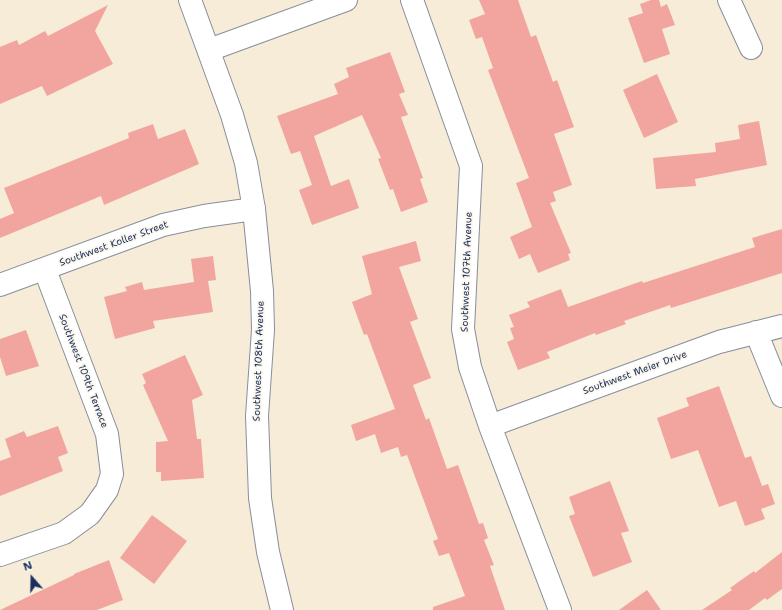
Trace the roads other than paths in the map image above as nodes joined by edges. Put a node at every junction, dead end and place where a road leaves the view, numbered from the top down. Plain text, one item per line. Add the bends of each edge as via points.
1 (190, 0) edge
2 (346, 0) edge
3 (412, 0) edge
4 (729, 0) edge
5 (751, 48) dead end
6 (209, 50) junction
7 (254, 209) junction
8 (45, 270) junction
9 (0, 285) edge
10 (782, 326) edge
11 (756, 332) junction
12 (782, 396) edge
13 (490, 426) junction
14 (0, 555) edge
15 (282, 610) edge
16 (560, 610) edge

1 - 6 street, Southwest 108th Avenue
2 - 6 street
3 - 13 street, Southwest 107th Avenue via 471,166 463,329 470,367
4 - 5 street
6 - 7 street, Southwest 108th Avenue via 246,163
7 - 8 street, Southwest Koller Street via 163,225
7 - 15 street, Southwest 108th Avenue via 263,330 257,416 260,498 268,552
8 - 9 street, Southwest Koller Street
8 - 14 street, Southwest 109th Terrace via 107,434 112,474 107,490 90,514 64,533
10 - 11 street, Southwest Meier Drive
11 - 12 street
11 - 13 street, Southwest Meier Drive via 719,342
13 - 16 street, Southwest 107th Avenue

